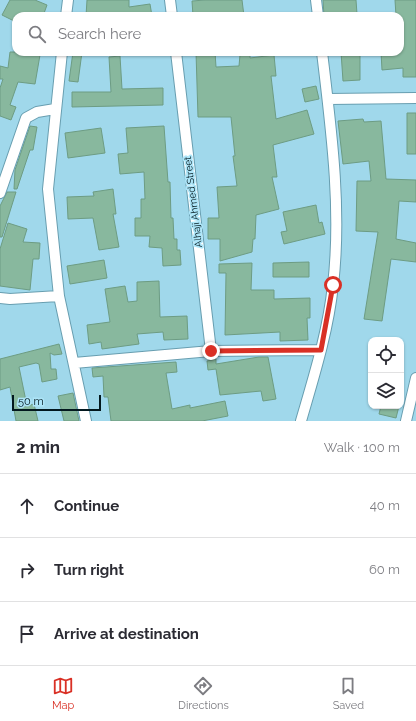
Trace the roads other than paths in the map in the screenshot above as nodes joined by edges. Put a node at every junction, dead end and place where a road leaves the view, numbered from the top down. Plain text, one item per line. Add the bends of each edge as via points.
1 (68, 0) edge
2 (170, 0) edge
3 (316, 0) edge
4 (66, 12) edge
5 (172, 12) edge
6 (318, 12) edge
7 (62, 56) edge
8 (176, 56) edge
9 (323, 56) edge
10 (416, 98) edge
11 (328, 99) junction
12 (55, 109) junction
13 (0, 193) edge
14 (59, 296) junction
15 (0, 298) edge
16 (321, 350) junction
17 (211, 351) junction
18 (74, 363) junction
19 (416, 381) edge
20 (86, 421) edge
21 (301, 421) edge
22 (406, 421) edge

1 - 4 street
2 - 5 street
3 - 6 street
7 - 12 street
8 - 17 street, Alhaji Ahmed Street
9 - 11 street
10 - 11 street
11 - 16 street via 336,215 333,285
12 - 13 street via 37,112 26,118
12 - 14 street via 48,189
14 - 15 street
14 - 18 street
16 - 17 street
16 - 21 street
17 - 18 street
18 - 20 street
19 - 22 street

